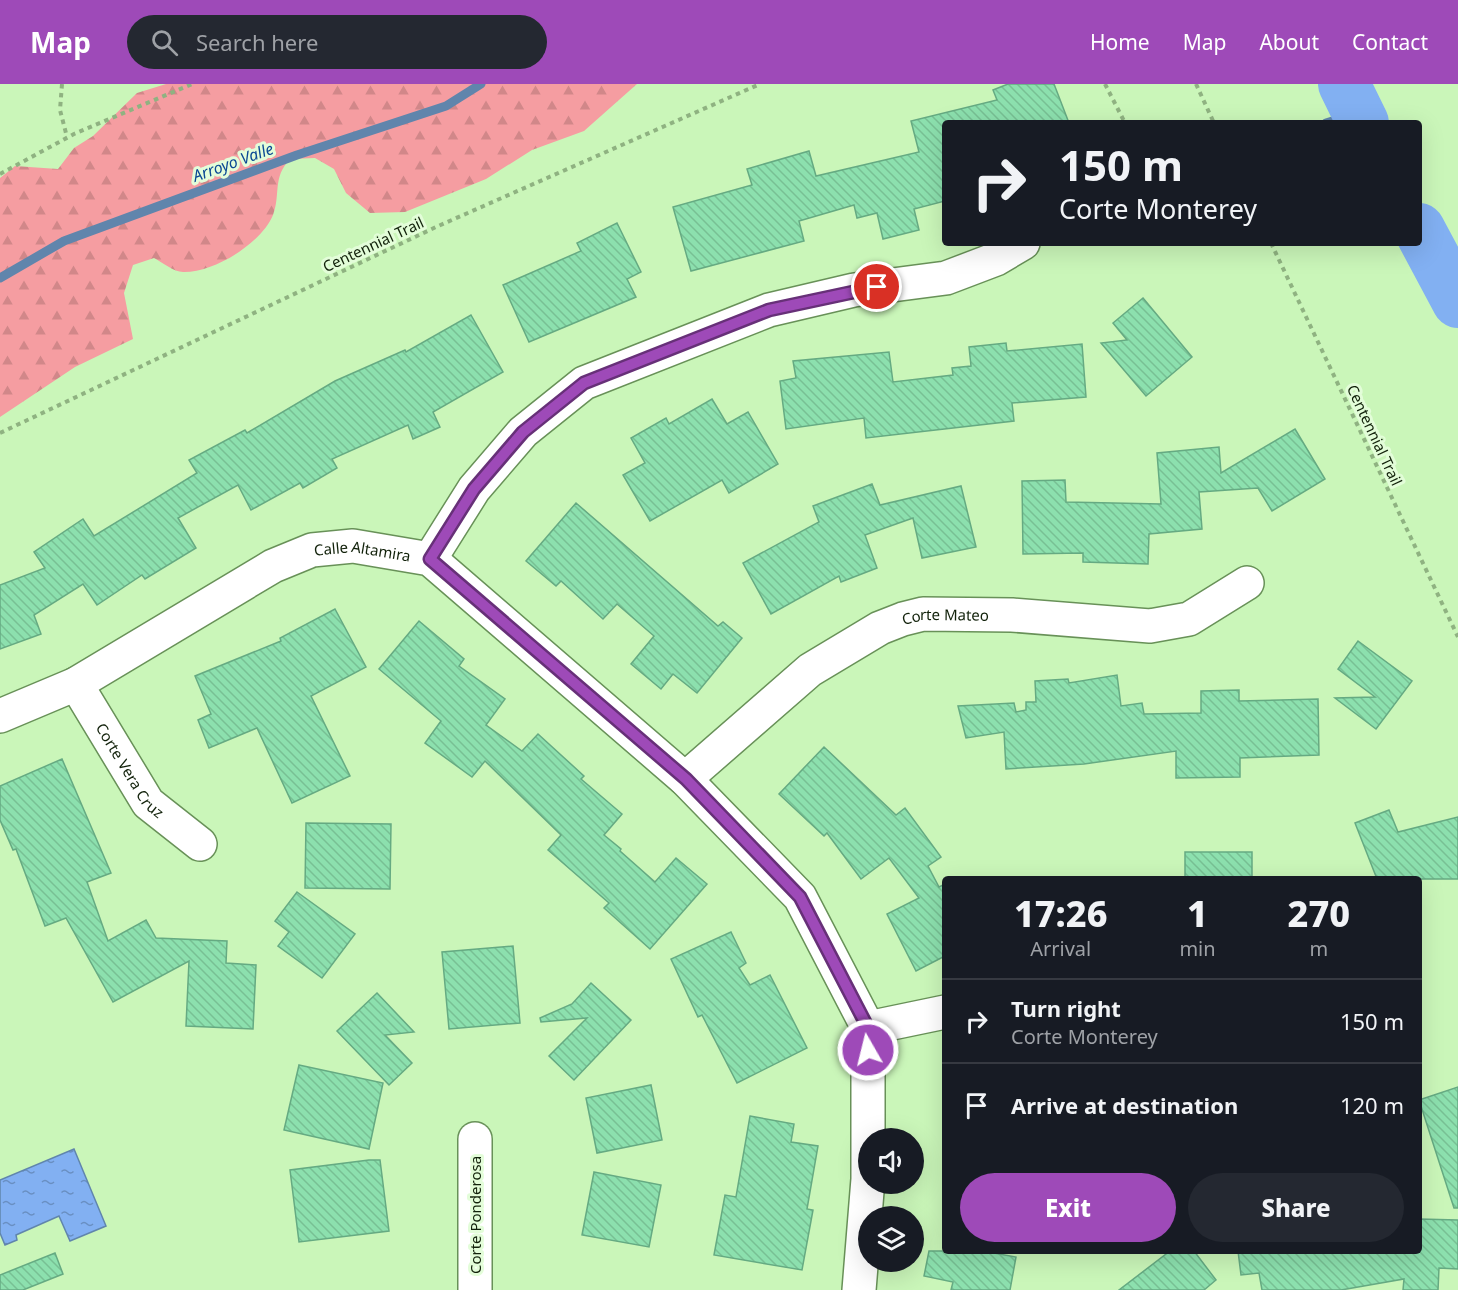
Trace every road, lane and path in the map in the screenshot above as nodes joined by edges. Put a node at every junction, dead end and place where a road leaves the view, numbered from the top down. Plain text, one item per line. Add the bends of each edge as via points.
1 (62, 84) edge
2 (192, 84) edge
3 (760, 84) edge
4 (1105, 84) edge
5 (1196, 84) edge
6 (1123, 120) edge
7 (1213, 120) edge
8 (67, 137) junction
9 (0, 174) edge
10 (1018, 246) edge
11 (1272, 246) edge
12 (0, 433) edge
13 (430, 559) junction
14 (1247, 583) dead end
15 (1458, 637) edge
16 (76, 684) junction
17 (0, 716) edge
18 (686, 779) junction
19 (200, 844) dead end
20 (942, 1013) edge
21 (868, 1028) junction
22 (475, 1139) dead end
23 (475, 1290) edge
24 (859, 1290) edge

1 - 8 path via 60,110
2 - 8 path
3 - 12 path, Centennial Trail via 436,227
4 - 6 path
5 - 7 path
8 - 9 path
10 - 13 street via 946,278 854,290 769,310 584,383 523,432 474,489
11 - 15 path, Centennial Trail
13 - 16 street, Calle Altamira via 353,546 312,550 273,566
13 - 18 street, Calle Altamira
14 - 18 street, Corte Mateo via 1189,619 1150,626 1012,615 923,614 903,619 880,628 810,670
16 - 17 street, Calle Altamira
16 - 19 street, Corte Vera Cruz via 148,803
18 - 21 street, Calle Altamira via 800,897
20 - 21 street
21 - 24 street, Calle Altamira via 868,1179
22 - 23 street, Corte Ponderosa

